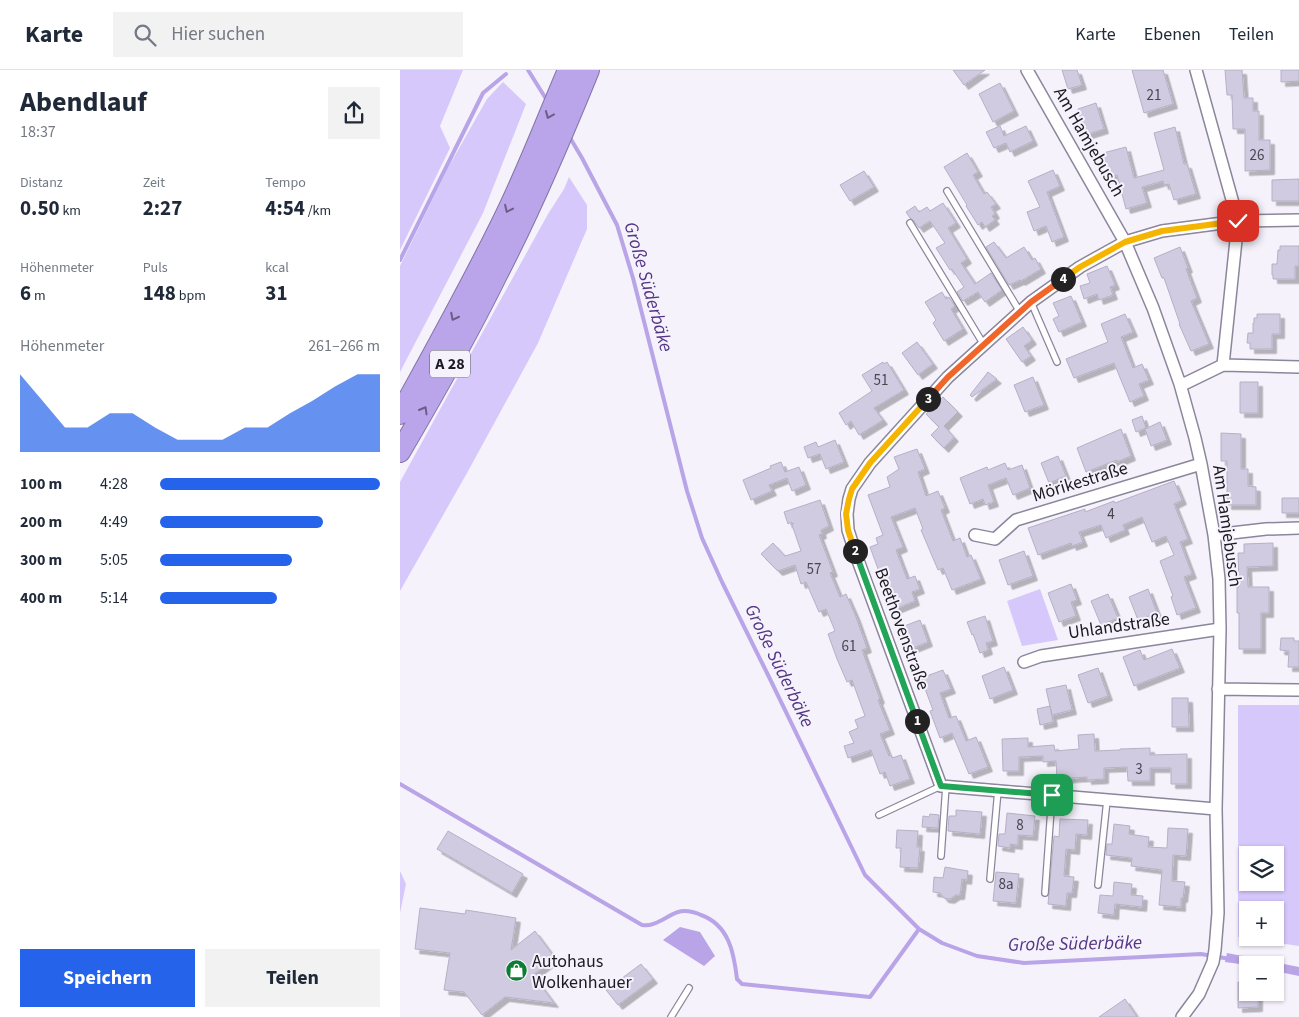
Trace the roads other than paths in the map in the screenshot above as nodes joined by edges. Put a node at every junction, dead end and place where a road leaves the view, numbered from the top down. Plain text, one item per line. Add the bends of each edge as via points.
1 (568, 70) edge
2 (1027, 70) edge
3 (1196, 70) edge
4 (586, 77) edge
5 (537, 169) junction
6 (948, 191) dead end
7 (1299, 220) edge
8 (1238, 221) junction
9 (910, 223) dead end
10 (1125, 242) junction
11 (1031, 302) junction
12 (1020, 312) junction
13 (984, 345) junction
14 (1057, 362) dead end
15 (1223, 366) junction
16 (1299, 367) edge
17 (1180, 384) junction
18 (400, 414) edge
19 (400, 452) edge
20 (1201, 464) junction
21 (1299, 528) edge
22 (975, 535) dead end
23 (1214, 535) junction
24 (1220, 629) junction
25 (1024, 662) dead end
26 (1218, 689) junction
27 (1299, 690) edge
28 (943, 786) junction
29 (998, 790) junction
30 (1052, 795) junction
31 (1107, 800) junction
32 (1216, 809) junction
33 (879, 815) dead end
34 (941, 856) dead end
35 (990, 879) dead end
36 (1098, 885) dead end
37 (1045, 893) dead end
38 (689, 988) dead end
39 (671, 1017) edge
40 (1182, 1017) edge

1 -> 5 highway, A 28
2 - 10 street, Am Hamjebusch
3 - 8 street
4 - 5 highway, A 28
5 -> 18 highway, A 28
19 -> 5 highway, A 28 via 498,275
6 - 12 lane
7 - 8 street, Beethovenstraße
8 - 10 street, Beethovenstraße via 1162,231
8 - 15 street
9 - 13 lane
10 - 11 street, Beethovenstraße via 1080,267
10 - 17 street, Am Hamjebusch
11 - 12 street, Beethovenstraße
11 - 14 lane
12 - 13 street, Beethovenstraße
13 - 28 street, Beethovenstraße via 948,377 870,463 852,489 846,514 856,555
15 - 16 street
15 - 17 street
17 - 20 street, Am Hamjebusch
20 - 22 street, Mörikestraße via 1016,520 995,539
20 - 23 street, Am Hamjebusch
21 - 23 street
23 - 24 street, Am Hamjebusch
24 - 25 street, Uhlandstraße via 1041,656
24 - 26 street, Am Hamjebusch
26 - 27 street
26 - 32 street, Am Hamjebusch
28 - 29 street
28 - 33 lane
28 - 34 lane
29 - 30 street
29 - 35 lane
30 - 31 street
30 - 37 lane
31 - 32 street
31 - 36 lane
32 - 40 street, Am Hamjebusch via 1218,913 1215,950 1199,994
38 - 39 lane

